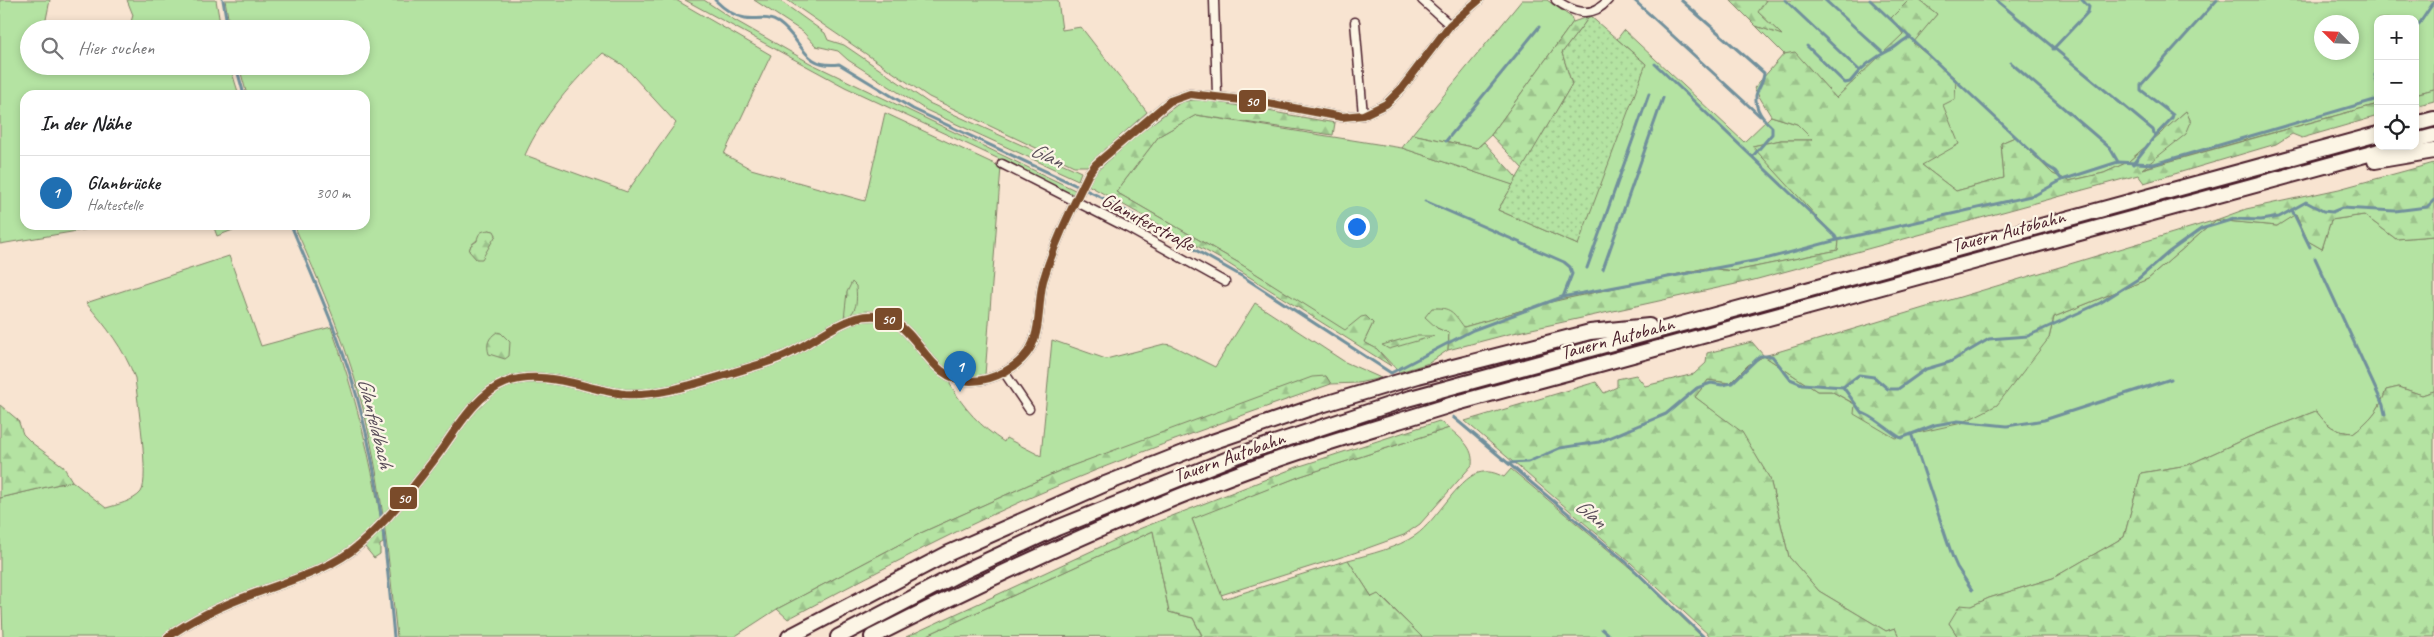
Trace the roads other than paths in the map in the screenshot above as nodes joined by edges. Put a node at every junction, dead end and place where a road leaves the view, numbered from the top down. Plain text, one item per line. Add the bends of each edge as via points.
1 (1214, 0) edge
2 (1422, 0) edge
3 (1479, 0) edge
4 (1556, 0) edge
5 (1608, 0) edge
6 (1354, 22) dead end
7 (1450, 25) junction
8 (1217, 95) junction
9 (1363, 115) junction
10 (2434, 119) edge
11 (2419, 123) edge
12 (2374, 135) edge
13 (2434, 136) edge
14 (2419, 140) edge
15 (2383, 150) edge
16 (2434, 151) edge
17 (2336, 163) junction
18 (1002, 164) dead end
19 (1076, 199) junction
20 (1225, 282) dead end
21 (1687, 322) junction
22 (1004, 372) junction
23 (1029, 409) dead end
24 (168, 637) edge
25 (789, 637) edge
26 (838, 637) edge
27 (872, 637) edge

1 - 8 street
2 - 7 street
3 - 7 street
4 - 5 street via 1583,13 1598,10
6 - 9 street
7 - 9 street via 1402,88 1386,104
8 - 9 street via 1342,117
8 - 19 street via 1190,94 1170,100 1096,164
10 - 11 highway
12 - 21 highway, Tauern Autobahn
13 - 14 highway
15 - 17 highway, Tauern Autobahn
16 - 17 highway via 2348,168
17 - 27 highway, Tauern Autobahn via 1457,403 1332,441 1130,515 959,593
18 - 19 street, Glanuferstraße
19 - 20 street, Glanuferstraße
19 - 22 street via 1043,281 1035,339 1018,362
21 - 25 highway via 1590,332 1386,385 1206,444 1105,484 949,553
21 - 26 highway via 1407,399 1238,455 1074,521 956,575
22 - 23 street
22 - 24 street via 971,381 953,379 934,364 904,327 883,318 865,316 845,322 779,358 662,392 625,394 556,380 514,380 490,391 475,406 388,515 357,547 335,561 211,611

